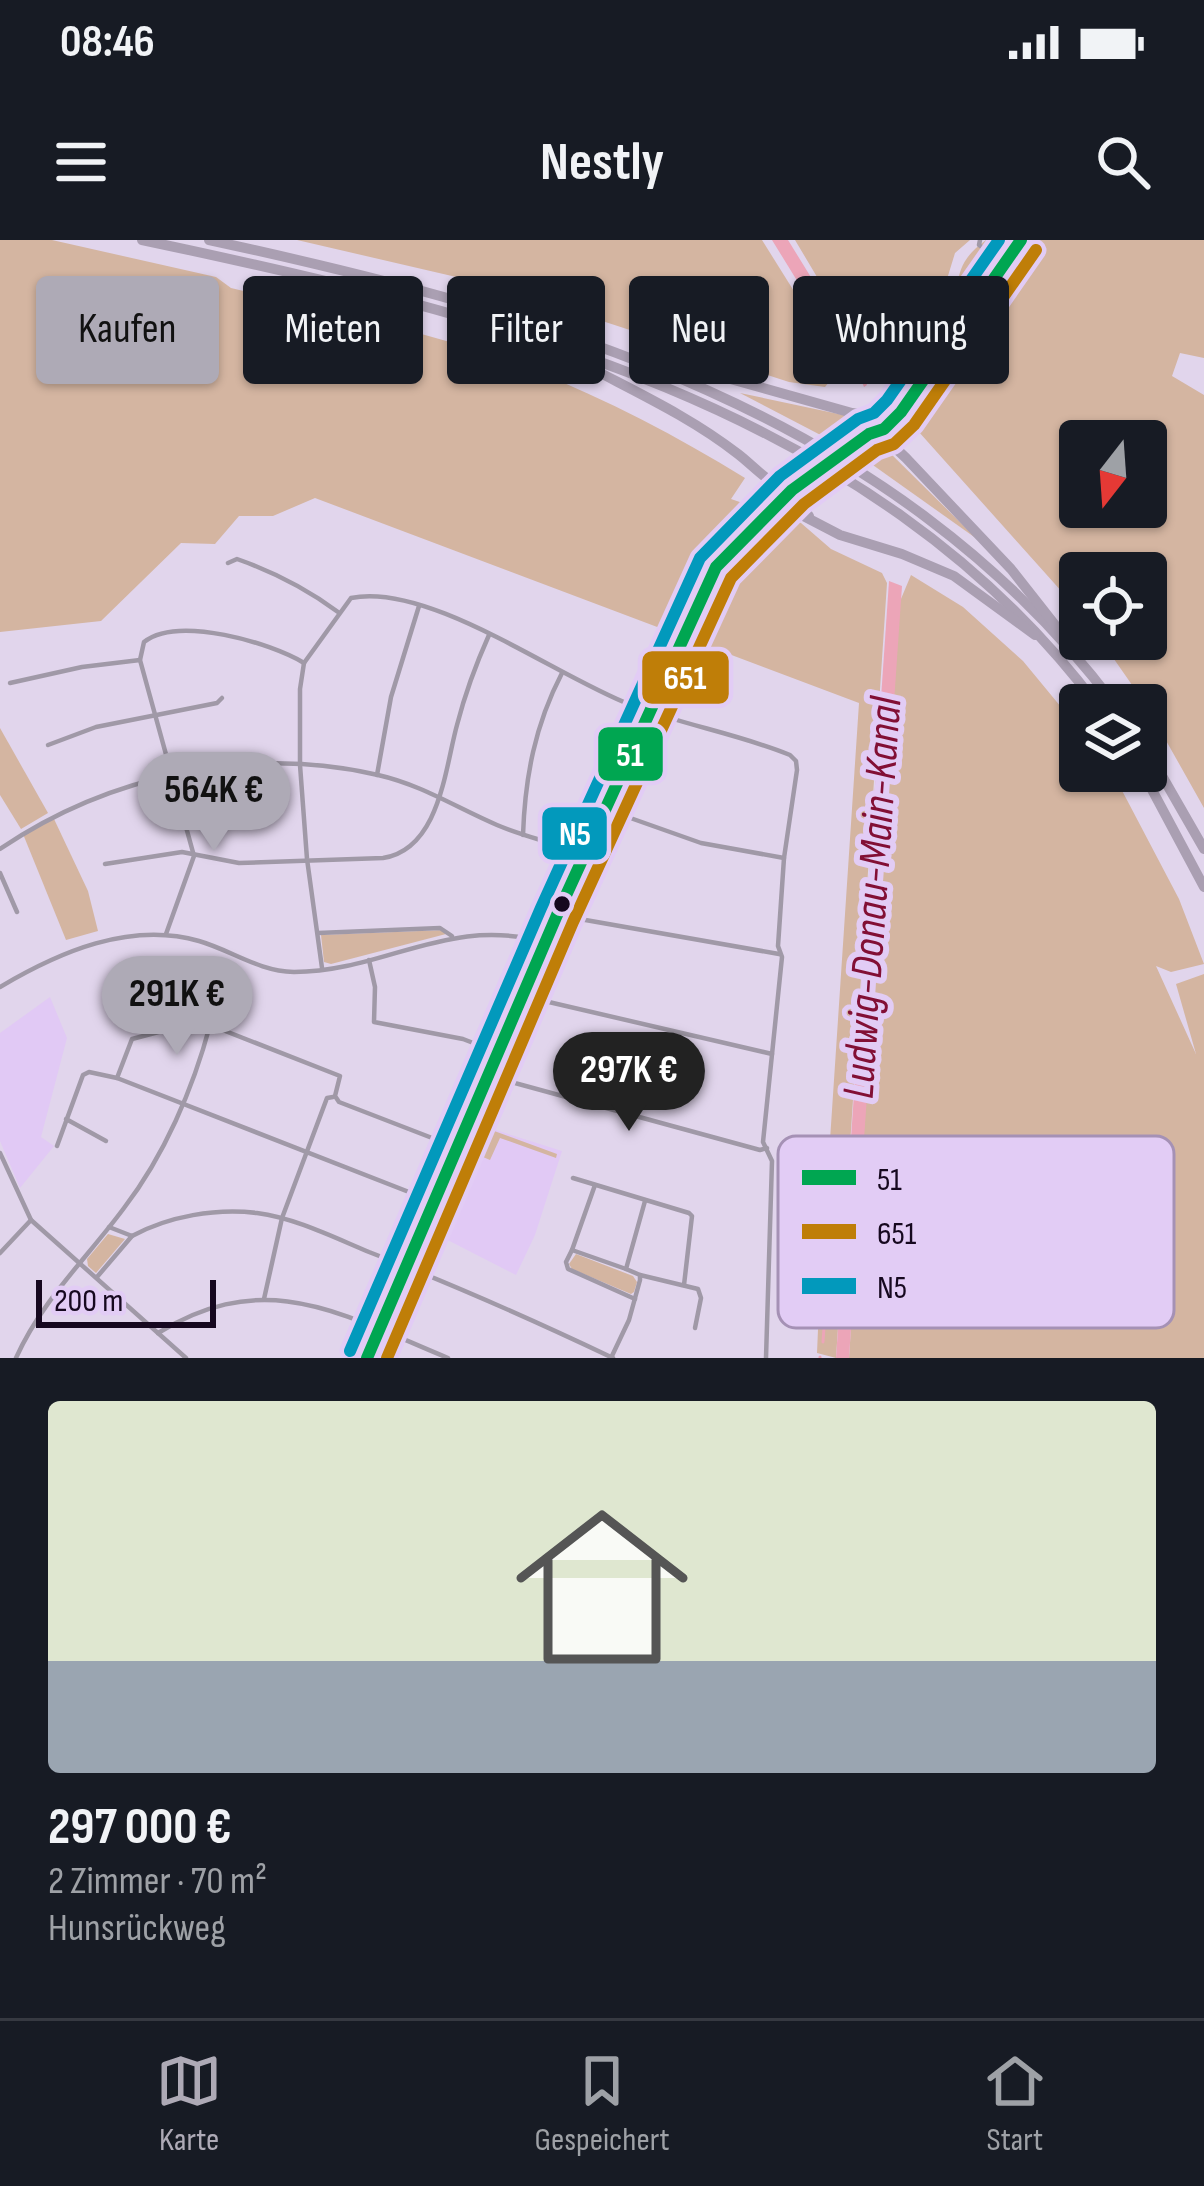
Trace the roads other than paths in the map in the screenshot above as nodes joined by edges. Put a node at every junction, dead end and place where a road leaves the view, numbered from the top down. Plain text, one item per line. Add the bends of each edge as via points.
1 (142, 240) edge
2 (208, 240) edge
3 (980, 240) edge
4 (1021, 240) edge
5 (1004, 263) junction
6 (447, 297) edge
7 (447, 313) edge
8 (605, 346) edge
9 (605, 347) edge
10 (605, 364) edge
11 (605, 374) edge
12 (852, 413) junction
13 (894, 413) junction
14 (865, 437) junction
15 (907, 458) junction
16 (762, 475) junction
17 (797, 487) junction
18 (771, 501) junction
19 (766, 518) junction
20 (811, 518) junction
21 (228, 563) dead end
22 (716, 567) junction
23 (419, 606) junction
24 (338, 612) junction
25 (1059, 626) edge
26 (489, 635) junction
27 (1059, 638) edge
28 (1043, 640) junction
29 (140, 660) junction
30 (1079, 660) edge
31 (304, 663) junction
32 (562, 673) junction
33 (10, 683) dead end
34 (1080, 684) edge
35 (1098, 684) edge
36 (222, 698) dead end
37 (648, 711) junction
38 (154, 715) junction
39 (48, 745) dead end
40 (300, 765) junction
41 (170, 774) junction
42 (377, 775) junction
43 (1167, 785) edge
44 (1153, 792) edge
45 (442, 796) junction
46 (604, 809) junction
47 (523, 835) junction
48 (0, 849) edge
49 (1204, 849) edge
50 (584, 855) junction
51 (194, 856) junction
52 (784, 858) junction
53 (308, 860) junction
54 (105, 864) dead end
55 (0, 873) edge
56 (1204, 887) edge
57 (17, 913) dead end
58 (557, 915) junction
59 (317, 933) junction
60 (166, 934) junction
61 (452, 936) junction
62 (546, 943) junction
63 (779, 954) junction
64 (369, 958) junction
65 (322, 968) junction
66 (0, 987) edge
67 (523, 996) junction
68 (210, 1025) junction
69 (499, 1053) junction
70 (772, 1054) junction
71 (489, 1076) junction
72 (117, 1078) junction
73 (334, 1096) junction
74 (182, 1103) junction
75 (66, 1120) junction
76 (106, 1141) dead end
77 (57, 1146) dead end
78 (458, 1148) junction
79 (767, 1148) junction
80 (306, 1151) junction
81 (0, 1153) edge
82 (573, 1178) dead end
83 (595, 1186) junction
84 (645, 1201) junction
85 (435, 1202) junction
86 (281, 1218) junction
87 (32, 1220) junction
88 (110, 1228) junction
89 (132, 1236) junction
90 (572, 1250) junction
91 (0, 1253) edge
92 (79, 1264) junction
93 (407, 1266) junction
94 (626, 1269) junction
95 (640, 1275) junction
96 (95, 1278) junction
97 (683, 1285) junction
98 (264, 1299) junction
99 (635, 1299) junction
100 (695, 1328) dead end
101 (379, 1330) junction
102 (158, 1333) junction
103 (16, 1358) edge
104 (186, 1358) edge
105 (367, 1358) edge
106 (448, 1358) edge
107 (612, 1358) edge
108 (766, 1358) edge

1 - 7 highway
2 - 6 highway
3 - 5 street
4 - 5 main road
5 - 13 main road
8 - 12 highway
9 - 27 highway via 753,410 872,477 970,550
10 - 28 highway via 694,398 832,469 940,544
11 - 16 highway
12 - 13 highway
12 - 14 highway
13 - 14 main road
13 - 15 highway via 891,436
14 - 15 highway via 887,440
14 - 17 main road
15 - 25 highway
16 - 17 highway via 780,488
16 - 18 highway
17 - 18 main road
17 - 19 main road
17 - 20 highway
18 - 22 main road
19 - 20 highway via 787,509
19 - 22 main road
20 - 28 highway via 955,576
21 - 24 street via 266,570
22 - 37 main road
23 - 24 street via 370,595 351,598
23 - 26 street
23 - 42 street
24 - 31 street
26 - 32 street
26 - 45 street via 464,699
28 - 34 highway
29 - 31 street via 154,635 210,634 267,645
29 - 33 street
29 - 38 street
30 - 35 highway
31 - 40 street
32 - 37 street
32 - 47 street via 530,761
36 - 38 street
37 - 46 main road
37 - 52 street via 796,761
38 - 39 street
38 - 41 street
40 - 41 street
40 - 42 street
40 - 53 street
41 - 48 street via 77,804
41 - 51 street
42 - 45 street
43 - 49 highway
44 - 56 highway
45 - 47 street
45 - 53 street via 395,856
46 - 50 main road
46 - 52 street via 700,843
47 - 50 street
50 - 58 main road
51 - 53 street
51 - 54 street
51 - 60 street
52 - 63 street
53 - 59 street
55 - 57 street
58 - 62 main road
58 - 63 street
59 - 61 street via 440,928
59 - 65 street
60 - 65 street via 272,969
60 - 66 street via 75,948
61 - 62 street
61 - 64 street
62 - 67 main road
63 - 70 street
64 - 65 street
64 - 69 street via 374,1022
67 - 69 main road
67 - 70 street
68 - 72 street via 132,1039
68 - 73 street via 340,1076
68 - 74 street
69 - 71 main road
70 - 79 street
71 - 78 main road
71 - 79 street
72 - 74 street
72 - 75 street via 85,1072
73 - 78 street
73 - 80 street
74 - 80 street
74 - 88 street
75 - 76 street
75 - 77 street
78 - 85 main road
79 - 108 street
80 - 85 street
80 - 86 street
81 - 87 street
82 - 83 street
83 - 84 street
83 - 90 street
84 - 94 street
84 - 97 street via 692,1216
85 - 93 main road
86 - 89 street via 202,1214
86 - 93 street
86 - 98 street
87 - 91 street
87 - 92 street
88 - 89 street
88 - 92 street
89 - 96 street
90 - 94 street
90 - 99 street via 568,1269
92 - 96 street
92 - 103 street
93 - 101 main road
93 - 107 street
94 - 95 street
95 - 97 street
95 - 99 street
96 - 102 street
97 - 100 street via 701,1293
98 - 101 street via 304,1303
98 - 102 street via 206,1307
99 - 107 street
101 - 105 main road
101 - 106 street
102 - 104 street

